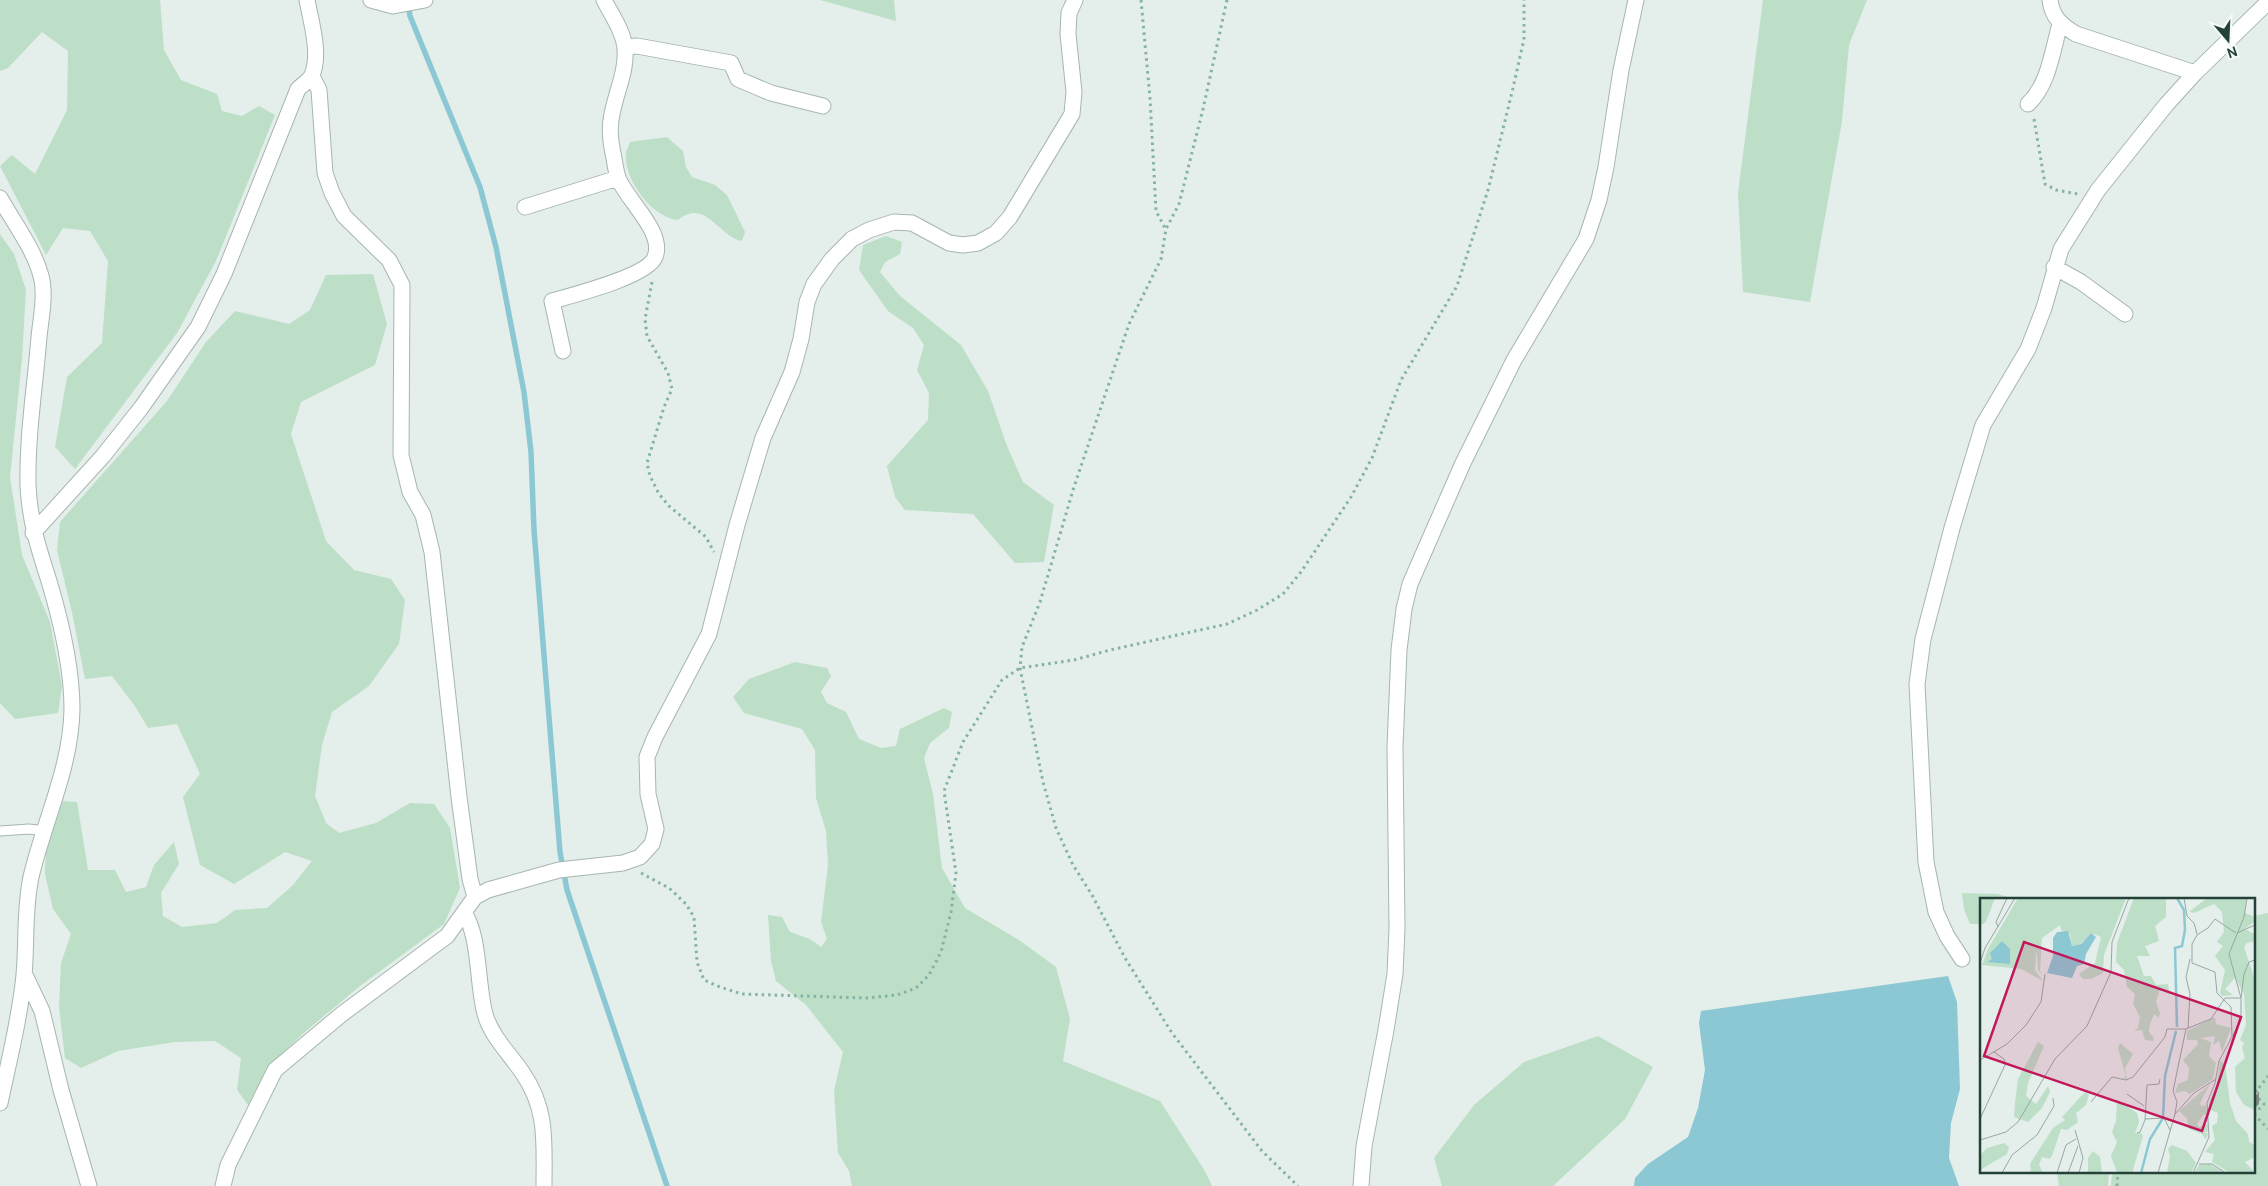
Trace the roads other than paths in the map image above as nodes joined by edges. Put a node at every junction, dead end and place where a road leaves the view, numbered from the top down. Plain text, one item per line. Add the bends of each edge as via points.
1 (308, 0) edge
2 (371, 0) edge
3 (604, 0) edge
4 (1075, 0) edge
5 (1636, 0) edge
6 (2050, 0) edge
7 (2268, 2) edge
8 (413, 3) edge
9 (2060, 24) junction
10 (625, 48) junction
11 (2195, 73) junction
12 (312, 76) junction
13 (2028, 104) road end
14 (823, 106) dead end
15 (618, 178) junction
16 (0, 198) edge
17 (525, 208) dead end
18 (2054, 267) junction
19 (2125, 314) dead end
20 (563, 350) dead end
21 (33, 533) junction
22 (45, 830) junction
23 (0, 831) edge
24 (475, 897) junction
25 (464, 913) junction
26 (1962, 959) dead end
27 (24, 973) junction
28 (0, 1103) edge
29 (89, 1186) edge
30 (223, 1186) edge
31 (544, 1186) edge
32 (1362, 1186) edge

1 - 12 street via 314,45
2 - 8 street via 393,6
3 - 10 street
4 - 24 street via 1069,13 1068,34 1074,92 1072,114 1010,217 996,233 978,243 963,245 949,243 912,223 894,222 852,239 814,284 792,372 763,438 709,634 647,757 648,794 656,829 652,844 640,857 623,863 565,869 488,890
5 - 32 street via 1606,167 1586,239 1514,360 1463,463 1410,584 1404,609 1395,747 1395,974 1364,1146
6 - 9 street via 2051,10
7 - 11 street
9 - 11 street via 2076,34
9 - 13 street via 2044,83
10 - 14 street via 638,46 731,63 738,78 771,93
10 - 15 street via 611,120 611,143
11 - 18 street via 2098,190 2061,249
12 - 21 street via 298,89 224,274 198,327 103,456
12 - 24 street via 319,90 325,173 332,193 344,216 389,260 402,285 400,455 410,492 423,515 432,552 459,797
15 - 17 street
15 - 20 street via 650,226 656,240 656,256 651,264 634,274 552,301
16 - 21 street via 42,279 28,456
18 - 19 street
18 - 26 street via 2044,308 2028,349 1983,424 1923,639 1917,684 1926,862 1936,912
21 - 22 street via 59,618 72,710 66,758
22 - 23 lane
22 - 27 street via 31,877 25,917
24 - 25 street
25 - 30 street via 448,936 342,1014 275,1070 228,1165
25 - 31 street via 470,921 474,940 485,1015 533,1090 542,1114
27 - 28 street via 17,1026
27 - 29 street via 42,1011

